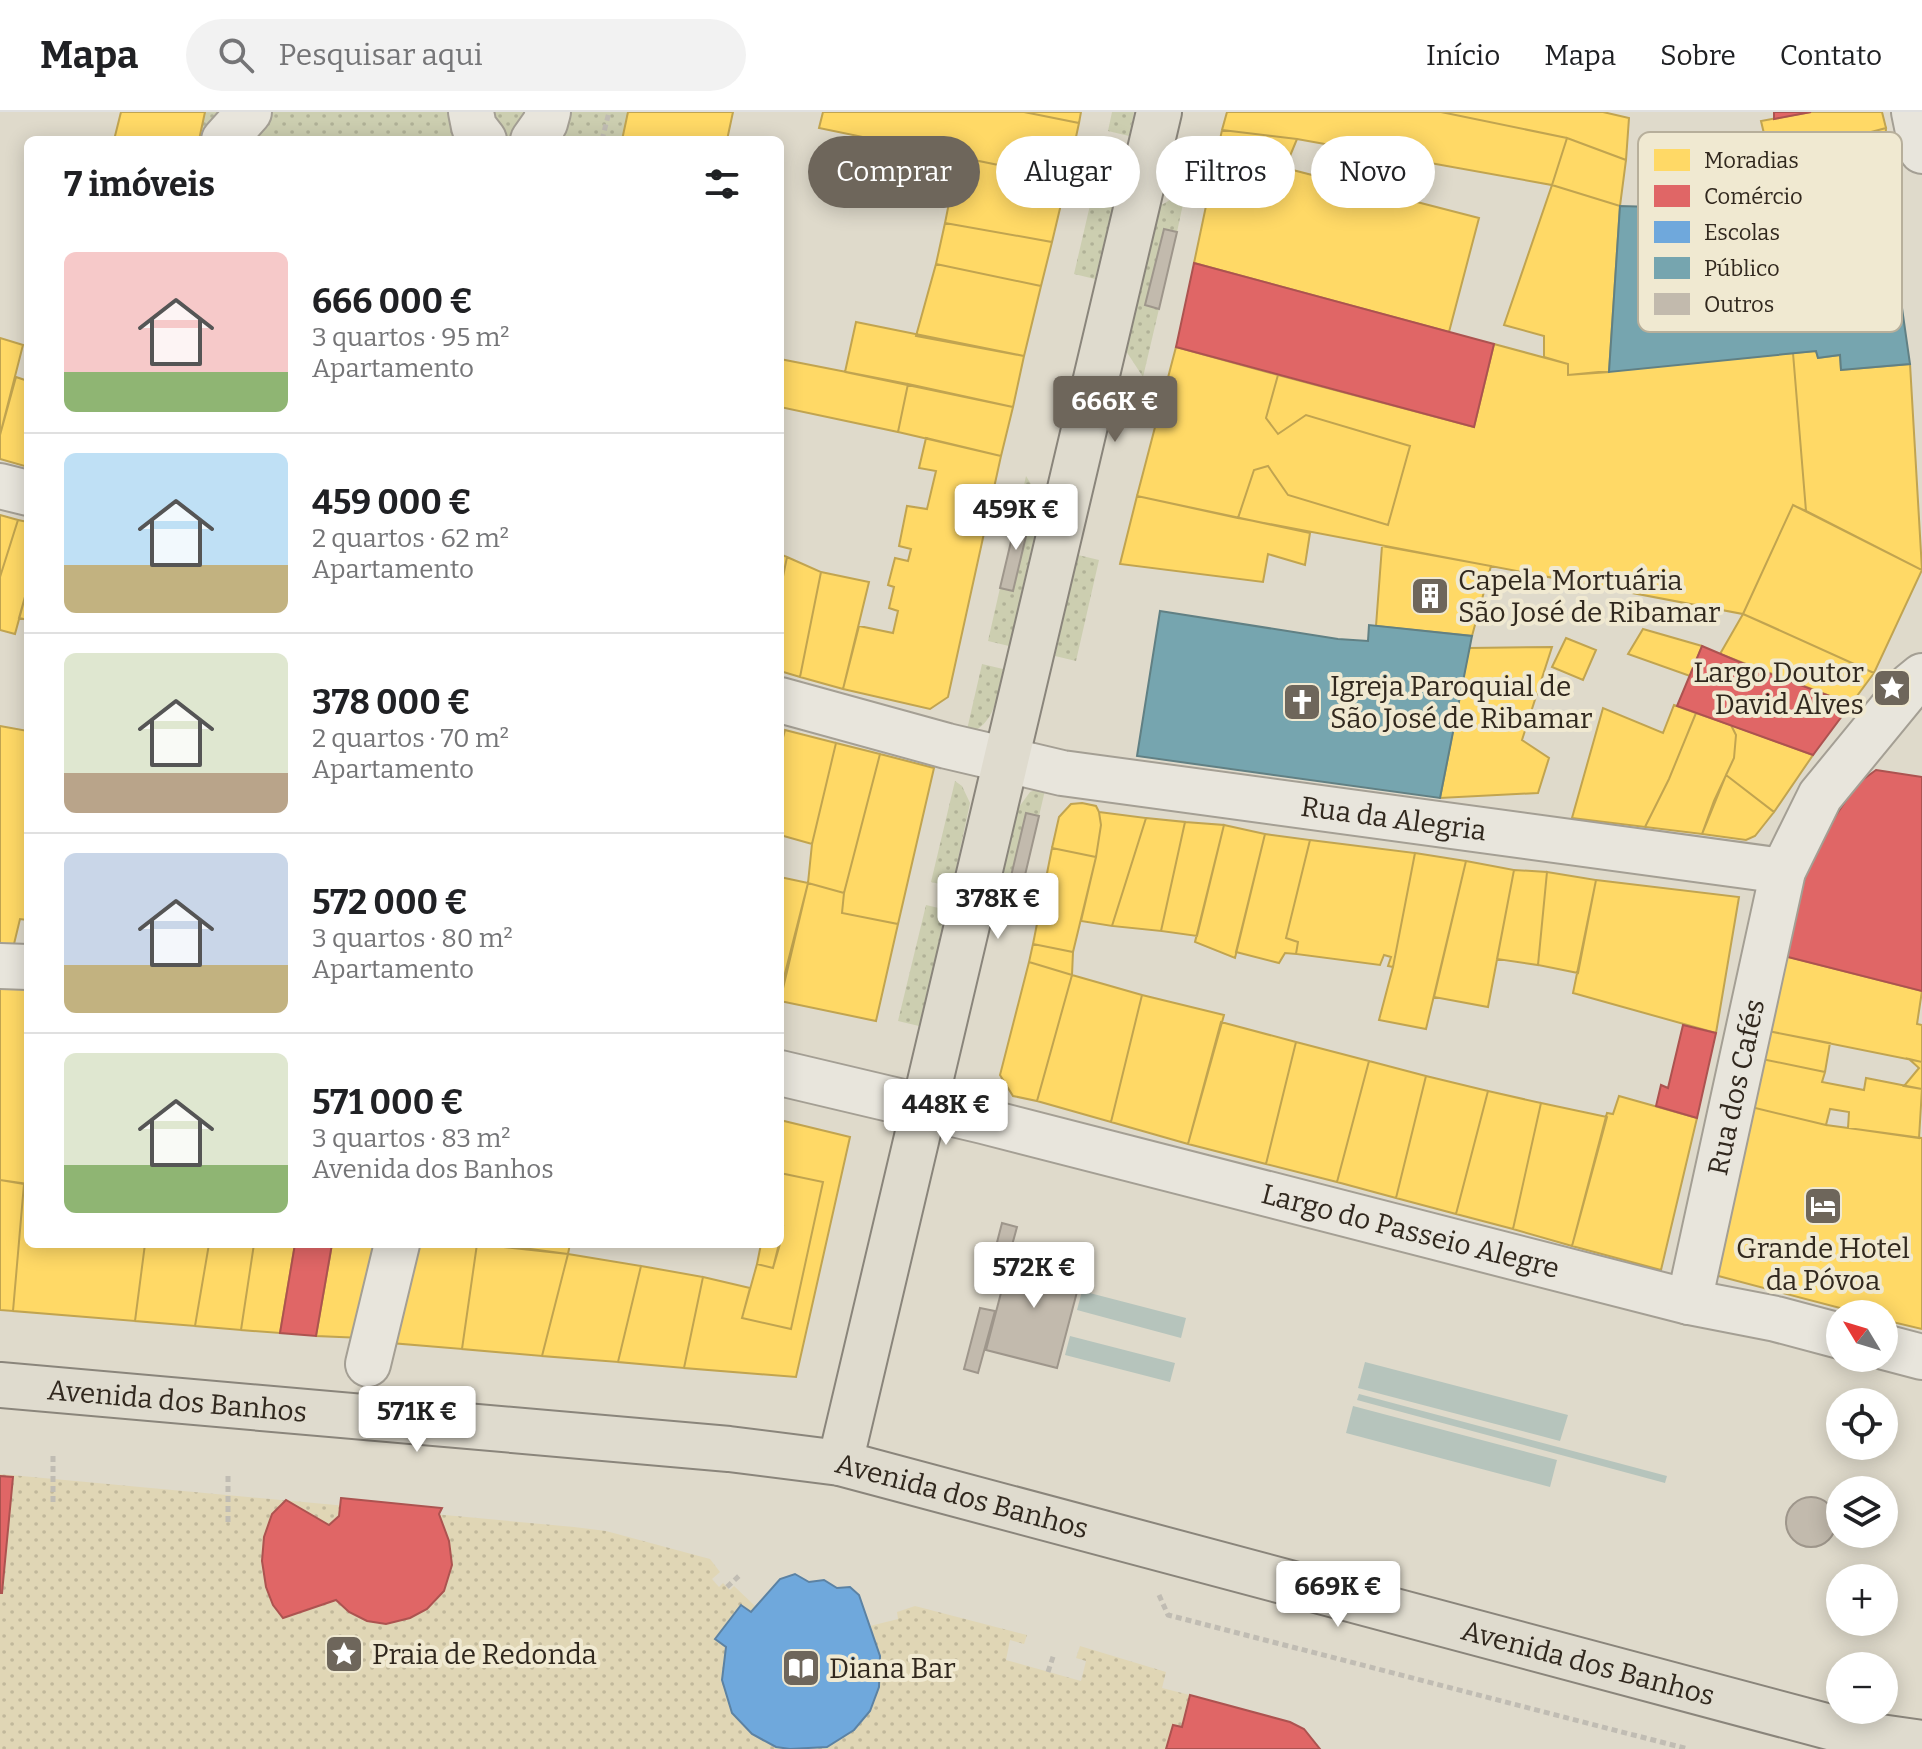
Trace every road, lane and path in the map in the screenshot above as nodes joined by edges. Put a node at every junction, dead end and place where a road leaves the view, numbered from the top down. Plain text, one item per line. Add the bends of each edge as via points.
1 (249, 112) edge
2 (471, 112) edge
3 (548, 112) edge
4 (609, 112) edge
5 (1159, 112) edge
6 (1914, 112) edge
7 (228, 136) edge
8 (481, 136) edge
9 (536, 136) edge
10 (603, 136) edge
11 (1922, 151) edge
12 (0, 486) edge
13 (24, 492) edge
14 (1922, 676) edge
15 (784, 701) edge
16 (1005, 760) junction
17 (1783, 871) junction
18 (0, 966) edge
19 (24, 967) edge
20 (784, 1074) edge
21 (924, 1107) junction
22 (396, 1248) edge
23 (1689, 1302) junction
24 (1826, 1332) edge
25 (1898, 1351) edge
26 (1922, 1357) edge
27 (368, 1364) dead end
28 (0, 1385) edge
29 (53, 1456) dead end
30 (840, 1463) junction
31 (228, 1472) dead end
32 (53, 1504) dead end
33 (228, 1522) dead end
34 (740, 1575) dead end
35 (727, 1587) dead end
36 (1054, 1654) dead end
37 (1048, 1672) dead end
38 (1405, 1676) dead end
39 (1915, 1745) edge
40 (1688, 1749) edge

1 - 7 street
2 - 8 street
3 - 9 street
4 - 10 path
5 - 16 main road
6 - 11 street
12 - 13 street
14 - 17 street, Rua dos Cafés via 1820,796
15 - 16 street, Rua da Alegria
16 - 17 street, Rua da Alegria via 1062,773
16 - 21 main road
17 - 23 street, Rua dos Cafés
18 - 19 street
20 - 21 street, Largo do Passeio Alegre
21 - 23 street, Largo do Passeio Alegre
21 - 30 main road
22 - 27 street
23 - 24 street, Largo do Passeio Alegre
25 - 26 street
28 - 30 main road, Avenida dos Banhos via 682,1444
29 - 32 path
30 - 39 main road, Avenida dos Banhos via 1852,1733
31 - 33 path
34 - 35 path
36 - 37 path
38 - 40 path

